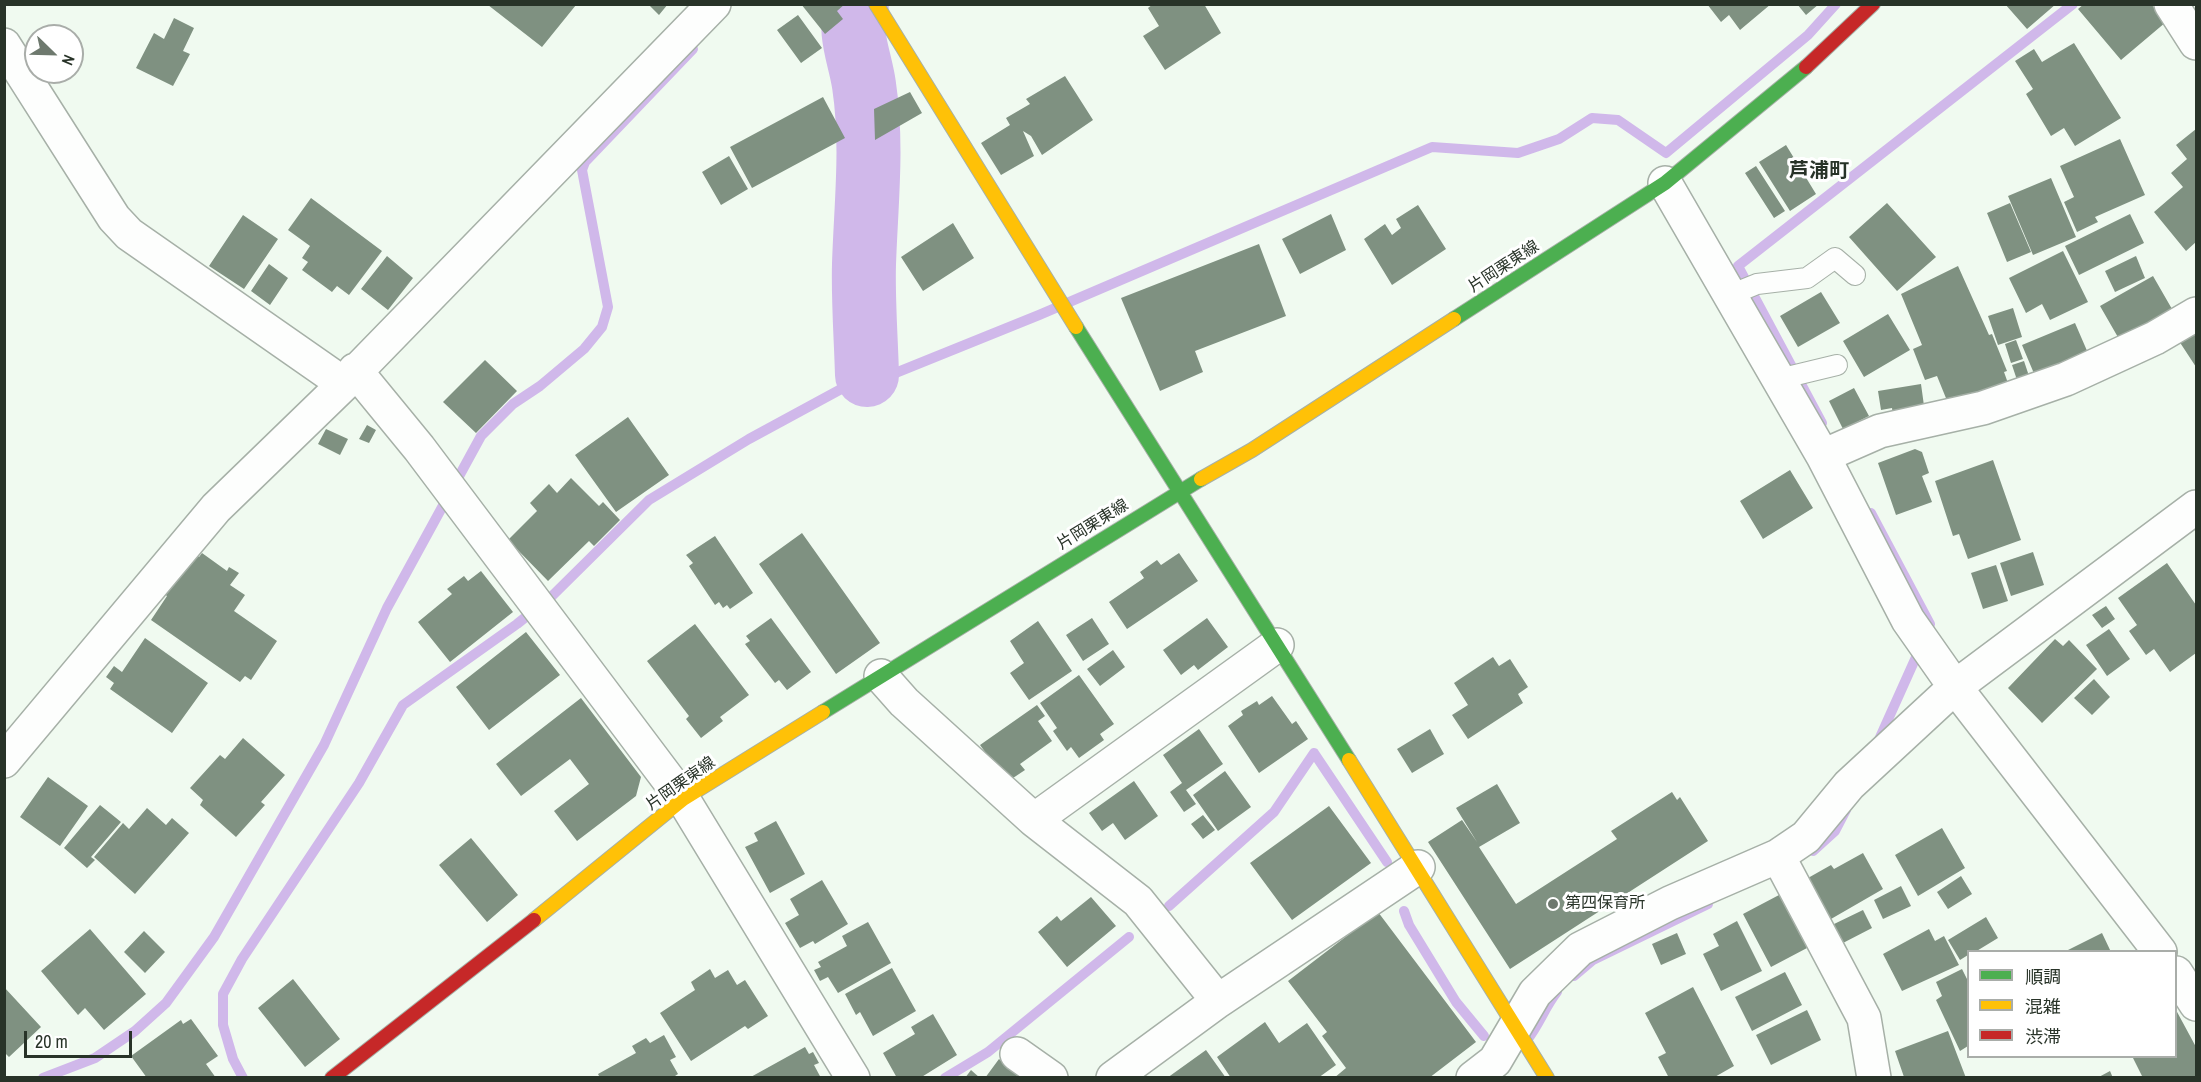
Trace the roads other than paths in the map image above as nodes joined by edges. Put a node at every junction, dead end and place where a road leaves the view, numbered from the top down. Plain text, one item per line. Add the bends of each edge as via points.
1 (714, 4) edge
2 (876, 4) edge
3 (1873, 4) edge
4 (2170, 4) edge
5 (2196, 43) edge
6 (4, 45) edge
7 (1665, 183) junction
8 (1855, 275) dead end
9 (1740, 291) junction
10 (2196, 315) edge
11 (1829, 367) dead end
12 (350, 377) junction
13 (1781, 379) junction
14 (1825, 455) junction
15 (1178, 492) junction
16 (2196, 507) edge
17 (1277, 645) junction
18 (1947, 675) junction
19 (881, 676) junction
20 (4, 761) edge
21 (683, 799) junction
22 (1034, 820) junction
23 (1779, 857) junction
24 (1418, 867) junction
25 (2159, 950) edge
26 (2177, 976) edge
27 (1218, 1001) junction
28 (2196, 1004) edge
29 (1516, 1030) junction
30 (1017, 1054) dead end
31 (332, 1077) edge
32 (853, 1077) edge
33 (1051, 1077) edge
34 (1113, 1077) edge
35 (1473, 1077) edge
36 (1546, 1077) edge
37 (1874, 1077) edge

1 - 12 street
2 - 15 main road
3 - 7 main road, 片岡栗東線 via 1808,66
4 - 5 street
6 - 12 street via 114,218 129,234
7 - 9 street
7 - 15 main road, 片岡栗東線 via 1252,450
8 - 9 lane via 1835,258 1807,278
9 - 13 street
10 - 14 street via 2066,379 1983,408 1880,431
11 - 13 lane
12 - 20 street via 216,508
12 - 21 street via 419,448
13 - 14 street
14 - 18 street via 1908,620
15 - 17 main road
15 - 19 main road, 片岡栗東線
16 - 18 street
17 - 22 street
17 - 24 main road
18 - 23 street via 1898,740 1849,785 1806,837
18 - 25 street
19 - 21 main road, 片岡栗東線
19 - 22 street via 904,702
21 - 31 main road, 片岡栗東線
21 - 32 street
22 - 27 street via 1138,901
23 - 29 street via 1670,903 1580,949 1535,993
23 - 37 street via 1864,1018
24 - 27 street
24 - 29 main road
26 - 28 street
27 - 34 street
29 - 35 street via 1495,1061
29 - 36 main road
30 - 33 street

